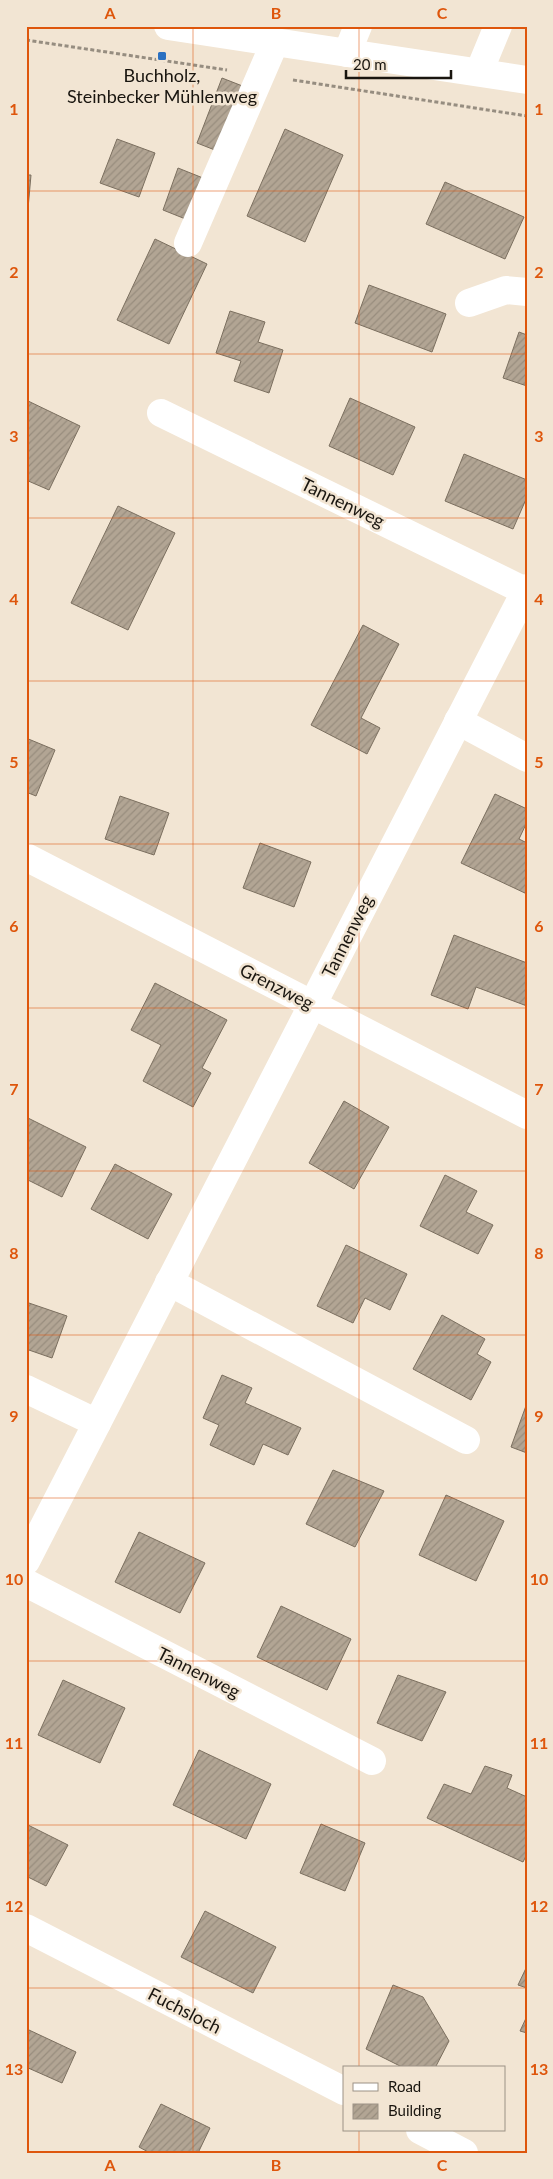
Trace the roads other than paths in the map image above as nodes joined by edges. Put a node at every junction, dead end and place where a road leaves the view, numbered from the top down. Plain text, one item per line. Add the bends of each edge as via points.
1 (168, 26) edge
2 (358, 26) edge
3 (498, 26) edge
4 (275, 42) junction
5 (347, 53) junction
6 (479, 72) junction
7 (527, 80) edge
8 (188, 243) dead end
9 (527, 292) edge
10 (469, 303) dead end
11 (161, 413) dead end
12 (526, 589) edge
13 (458, 721) junction
14 (527, 758) edge
15 (26, 857) edge
16 (312, 1004) junction
17 (527, 1115) edge
18 (170, 1282) junction
19 (26, 1389) edge
20 (97, 1423) junction
21 (466, 1440) dead end
22 (26, 1561) edge
23 (26, 1583) edge
24 (372, 1761) dead end
25 (26, 1928) edge
26 (343, 2090) edge
27 (424, 2132) edge
28 (464, 2153) edge

1 - 4 street
2 - 5 street
3 - 6 street
4 - 5 street
4 - 8 street
5 - 6 street
6 - 7 street
9 - 10 street via 506,290
11 - 12 street, Tannenweg
12 - 13 street, Tannenweg
13 - 14 street
13 - 16 street, Tannenweg
15 - 16 street, Grenzweg
16 - 17 street, Grenzweg
16 - 18 street, Tannenweg
18 - 20 street, Tannenweg
18 - 21 street
19 - 20 street
20 - 22 street, Tannenweg
23 - 24 street, Tannenweg
25 - 26 street, Fuchsloch
27 - 28 street

